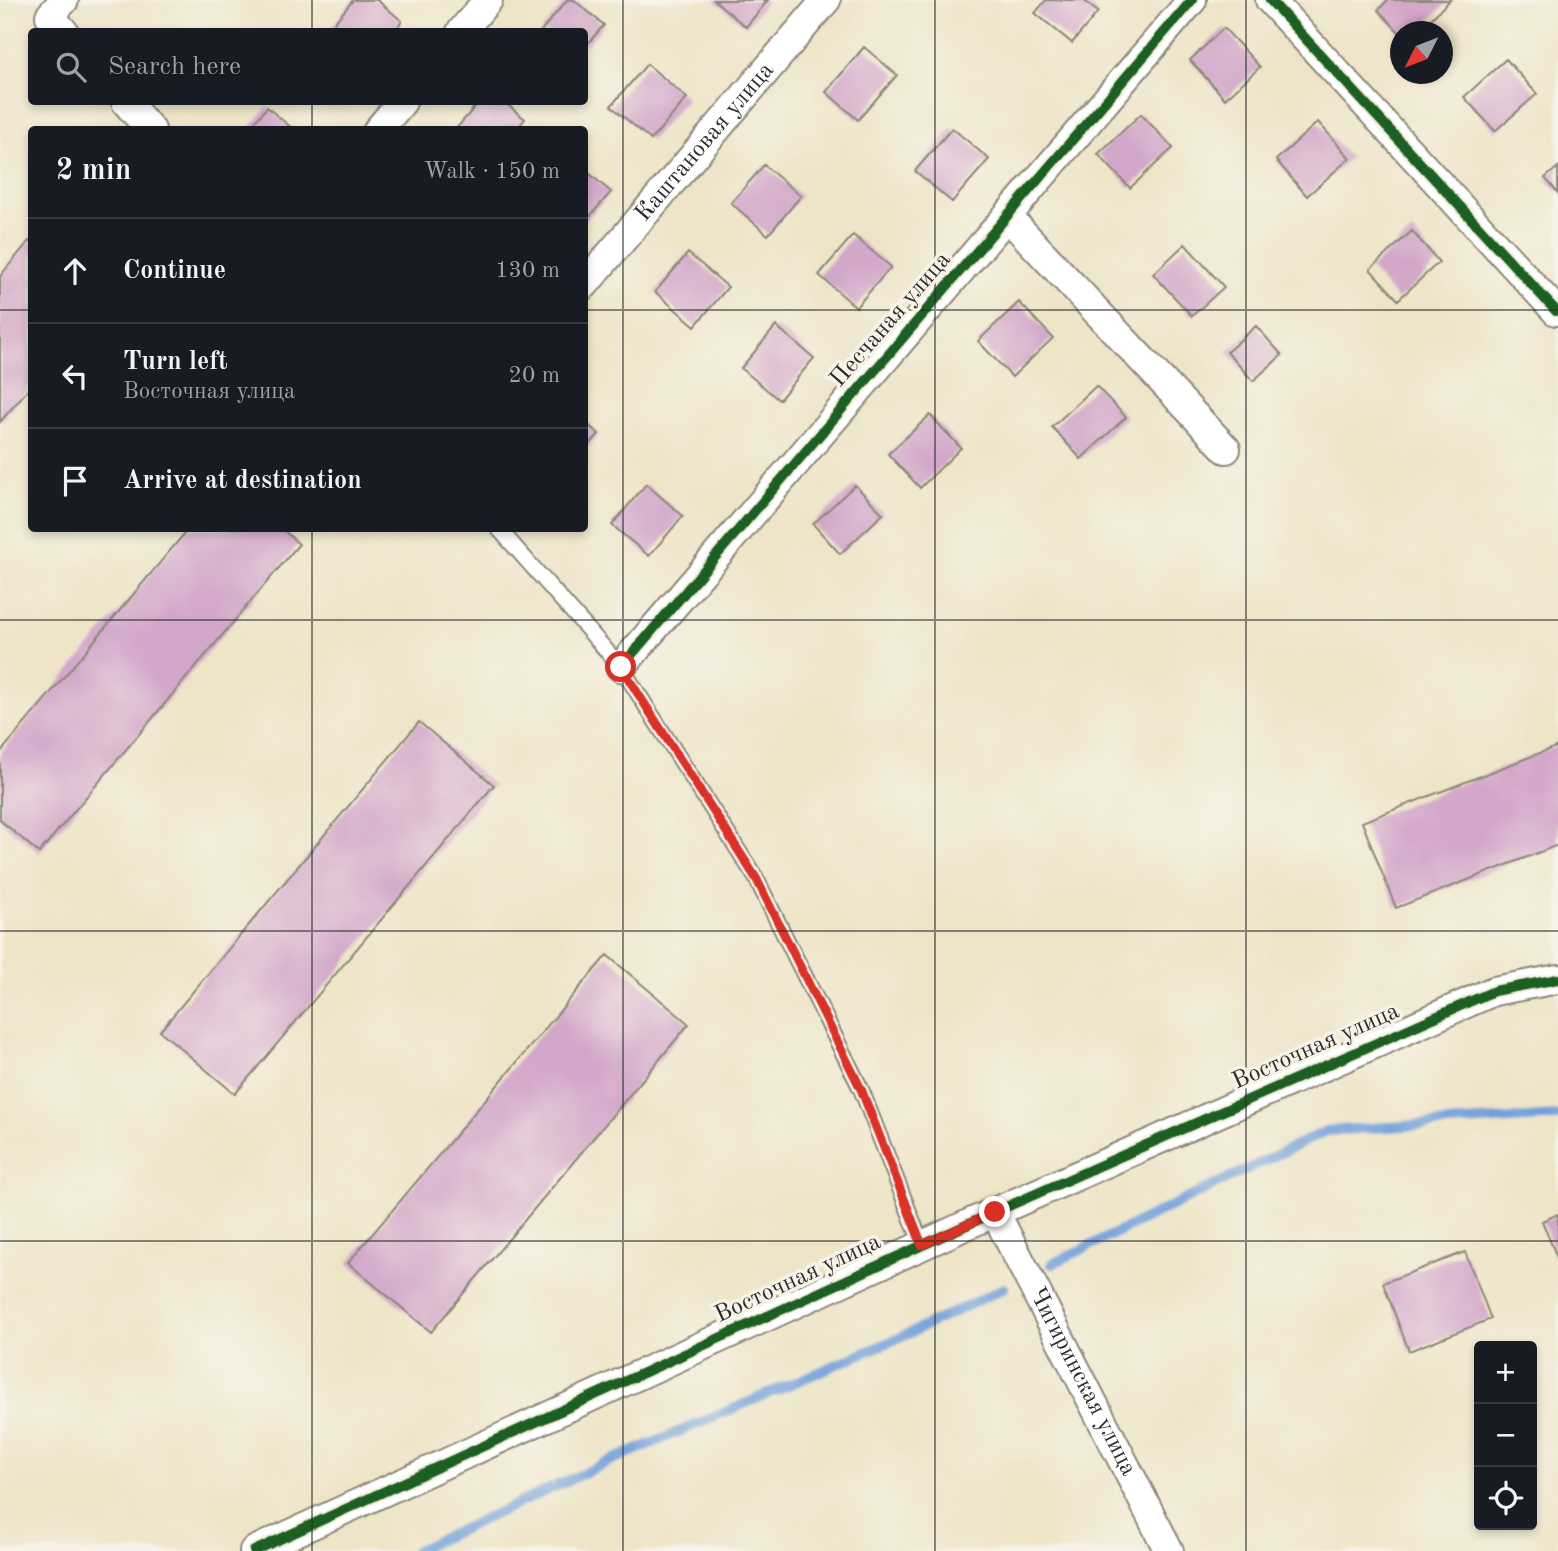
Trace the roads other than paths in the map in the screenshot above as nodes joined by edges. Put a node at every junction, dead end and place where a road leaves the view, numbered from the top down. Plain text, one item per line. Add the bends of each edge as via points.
1 (488, 0) edge
2 (826, 0) edge
3 (1192, 0) edge
4 (1270, 0) edge
5 (464, 28) edge
6 (130, 105) edge
7 (399, 105) edge
8 (148, 126) edge
9 (381, 126) edge
10 (1007, 216) junction
11 (588, 280) edge
12 (1556, 312) edge
13 (1226, 449) dead end
14 (502, 532) edge
15 (621, 667) junction
16 (1558, 979) edge
17 (995, 1212) junction
18 (922, 1245) junction
19 (254, 1551) edge
20 (1169, 1551) edge

1 - 5 street
2 - 11 street, Каштановая улица
3 - 10 street, Песчаная улица
4 - 12 street
6 - 8 street
7 - 9 street
10 - 13 street
10 - 15 street, Песчаная улица
14 - 15 lane
15 - 18 lane via 756,878 861,1089
16 - 17 street, Восточная улица via 1494,992
17 - 18 street, Восточная улица
17 - 20 street, Чигиринская улица
18 - 19 street, Восточная улица

